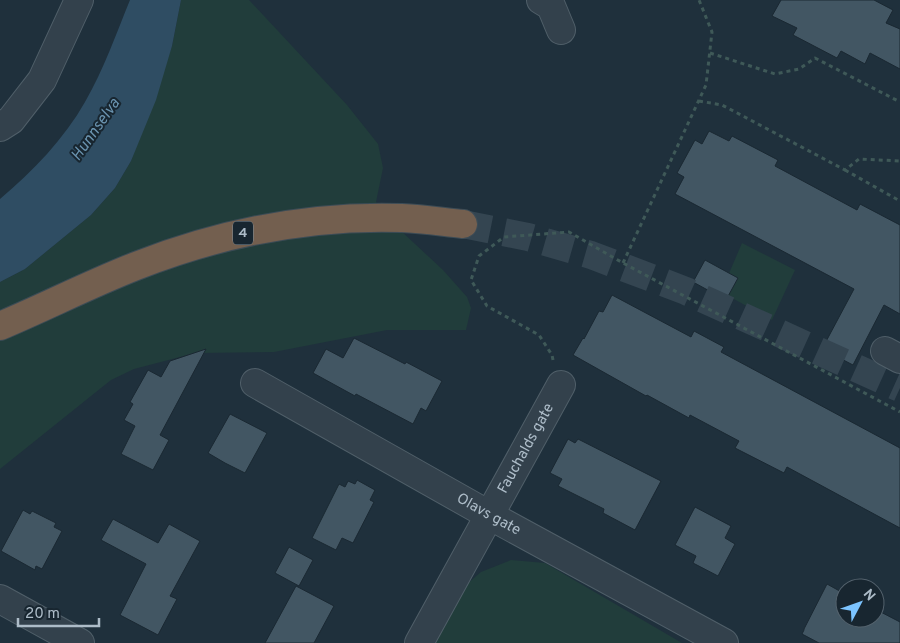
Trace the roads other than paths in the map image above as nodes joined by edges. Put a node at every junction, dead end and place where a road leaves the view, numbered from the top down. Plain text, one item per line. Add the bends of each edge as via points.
1 (79, 0) edge
2 (540, 0) edge
3 (561, 30) dead end
4 (0, 127) edge
5 (463, 224) tunnel mouth
6 (0, 326) edge
7 (255, 383) dead end
8 (560, 385) road end
9 (489, 515) junction
10 (0, 599) edge
11 (80, 643) edge
12 (419, 643) edge
13 (724, 643) edge

1 - 4 street via 42,80 11,120
2 - 3 street via 551,6
5 - 6 highway, 4 via 403,218 353,219 306,222 246,233 135,267
7 - 9 street, Olavs gate
8 - 9 street, Fauchalds gate
9 - 12 street, Fauchalds gate
9 - 13 street, Olavs gate
10 - 11 street

